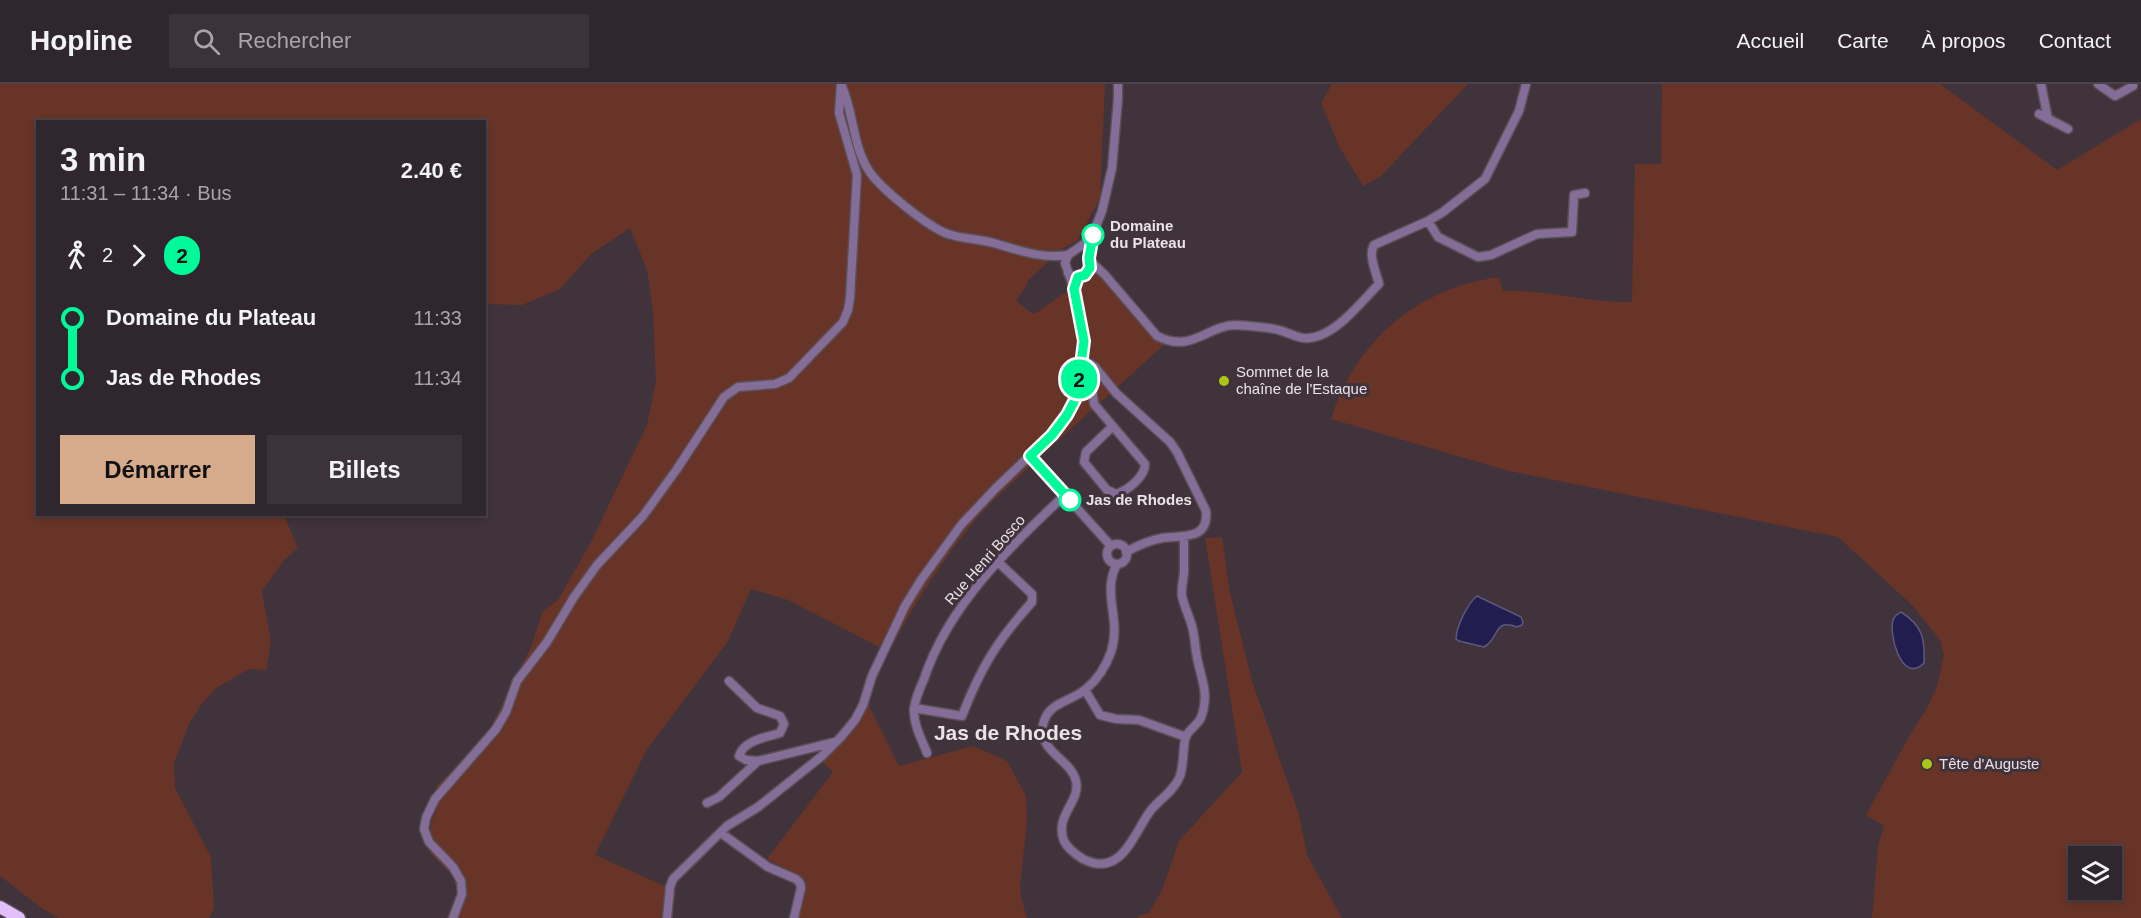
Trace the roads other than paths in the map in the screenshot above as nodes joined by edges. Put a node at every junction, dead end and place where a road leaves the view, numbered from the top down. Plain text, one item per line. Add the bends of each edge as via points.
1 (841, 84) edge
2 (1118, 84) edge
3 (1526, 84) edge
4 (2041, 84) edge
5 (2098, 84) edge
6 (2133, 86) dead end
7 (850, 109) junction
8 (839, 112) junction
9 (2039, 114) dead end
10 (2048, 119) junction
11 (841, 123) junction
12 (2068, 129) dead end
13 (856, 140) junction
14 (1585, 193) dead end
15 (1428, 221) junction
16 (1091, 239) junction
17 (1070, 256) junction
18 (1090, 260) junction
19 (1100, 270) junction
20 (1089, 271) junction
21 (1068, 273) junction
22 (1078, 277) junction
23 (1074, 289) junction
24 (1082, 359) junction
25 (1095, 367) junction
26 (1112, 427) junction
27 (1030, 456) junction
28 (1065, 495) junction
29 (1184, 537) junction
30 (1111, 546) junction
31 (1126, 552) junction
32 (999, 562) junction
33 (1117, 564) junction
34 (729, 681) dead end
35 (1085, 690) junction
36 (914, 708) junction
37 (1186, 737) junction
38 (836, 742) junction
39 (927, 753) dead end
40 (758, 761) junction
41 (707, 803) dead end
42 (721, 833) junction
43 (0, 907) edge
44 (19, 918) edge
45 (453, 918) edge
46 (667, 918) edge
47 (794, 918) edge

1 - 7 street
1 - 8 street
2 - 16 street via 1112,168
3 - 15 street via 1520,111 1485,179
4 - 10 street
5 - 6 street via 2111,99
7 - 8 street via 844,106
7 - 13 street
8 - 11 street
9 - 10 street
10 - 12 street
11 - 13 street
11 - 45 street via 857,175 846,316 789,378 776,384 738,387 724,397 643,516 597,565 574,597 517,681 496,729 435,799 424,829 429,842 461,880 462,894
13 - 17 street via 871,173 894,197 936,228 1017,251
14 - 15 street via 1574,195 1572,232 1537,234 1483,257 1438,237
15 - 19 street via 1374,245 1372,257 1379,284 1332,330 1310,339 1299,339 1281,330 1234,325 1189,341 1157,336
16 - 17 street
16 - 18 street
17 - 18 street via 1084,252
17 - 21 street
18 - 19 street
18 - 20 street
19 - 20 street
20 - 22 street
21 - 22 street
21 - 23 street
22 - 23 street
23 - 24 street via 1083,333
24 - 25 street
24 - 27 street via 1077,396 1067,415
25 - 26 street via 1094,404
25 - 29 street via 1177,452 1206,516 1203,528
26 - 26 street via 1145,464 1143,474 1116,495 1084,462 1086,452
27 - 28 street
27 - 38 street via 962,525 921,580 872,676 863,705
28 - 30 street
28 - 32 street, Rue Henri Bosco
29 - 31 street via 1161,538
29 - 37 street via 1183,598 1205,690 1202,718
30 - 31 street via 1121,545
30 - 33 street via 1108,558
31 - 33 street via 1124,560
32 - 36 street, Rue Henri Bosco via 946,627
32 - 36 street via 1032,594 1032,602 990,654 962,716
33 - 35 street via 1110,593 1115,638 1102,671
34 - 40 street via 757,708 783,719 780,733 740,752 742,758
35 - 37 street via 1100,715 1139,720
35 - 37 street via 1055,705 1042,728 1047,746 1076,780 1077,792 1062,820 1064,840 1070,850 1088,861 1110,862 1127,850 1145,817 1180,778
36 - 39 street
38 - 40 street
38 - 42 street
40 - 41 street via 720,797
42 - 46 street via 673,879
42 - 47 street via 768,867 800,883
43 - 44 highway

